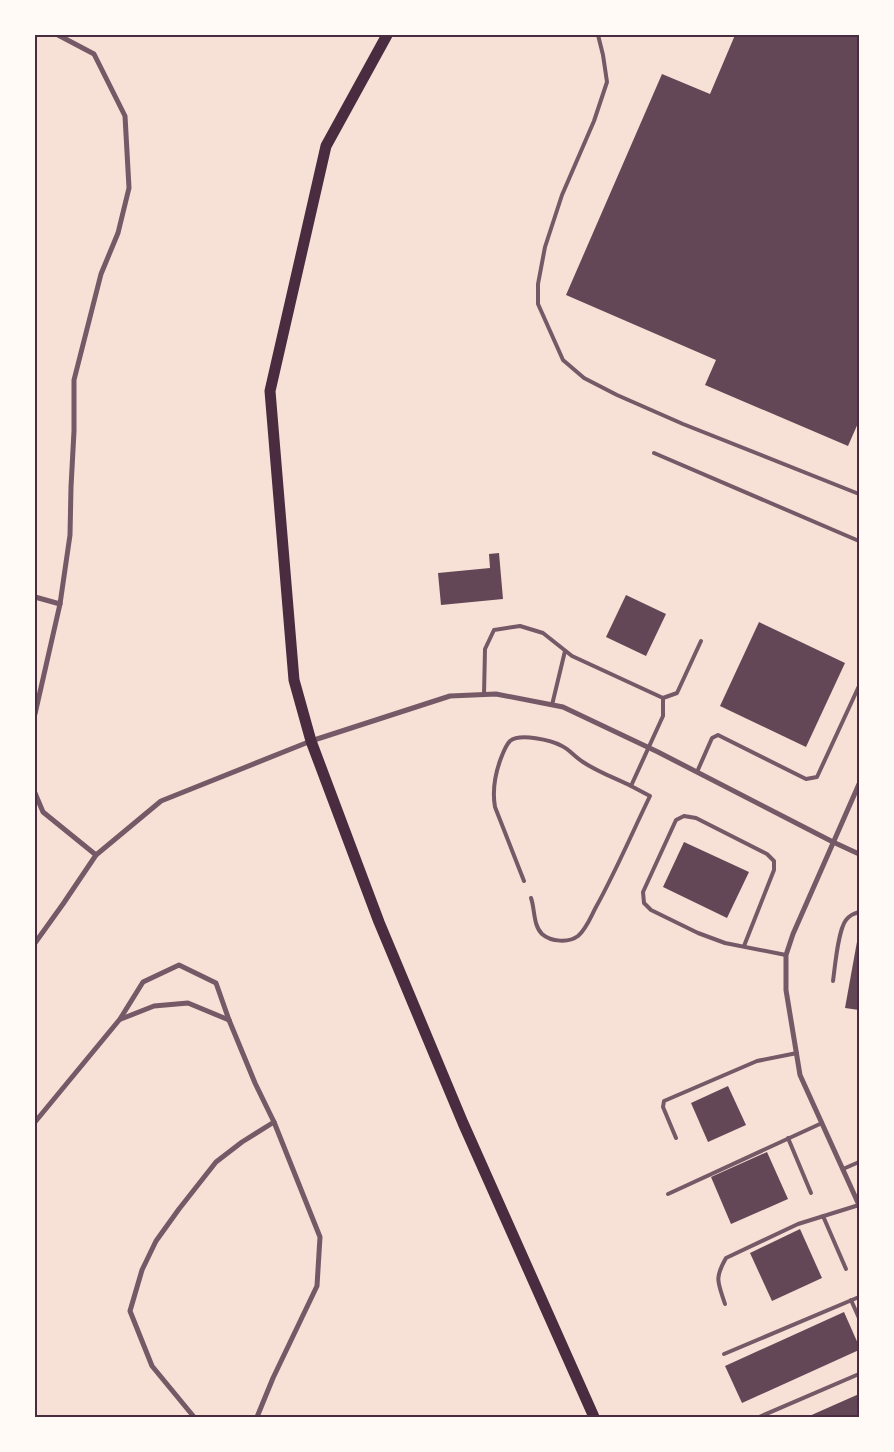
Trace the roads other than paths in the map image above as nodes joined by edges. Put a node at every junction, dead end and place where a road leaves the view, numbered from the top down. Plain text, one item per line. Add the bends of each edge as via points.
1 (58, 35) edge
2 (387, 35) edge
3 (598, 35) edge
4 (654, 453) dead end
5 (859, 494) edge
6 (859, 542) edge
7 (35, 597) edge
8 (60, 604) junction
9 (701, 642) dead end
10 (565, 651) junction
11 (859, 686) edge
12 (484, 695) junction
13 (663, 698) junction
14 (552, 705) junction
15 (35, 714) edge
16 (311, 741) junction
17 (650, 748) junction
18 (696, 772) junction
19 (859, 784) edge
20 (631, 786) junction
21 (35, 793) edge
22 (833, 842) junction
23 (859, 854) edge
24 (96, 855) junction
25 (524, 881) dead end
26 (531, 898) dead end
27 (859, 912) edge
28 (35, 943) edge
29 (744, 946) junction
30 (786, 955) junction
31 (833, 981) dead end
32 (120, 1019) junction
33 (229, 1020) junction
34 (797, 1053) junction
35 (35, 1122) edge
36 (274, 1122) junction
37 (822, 1123) junction
38 (676, 1138) dead end
39 (788, 1138) junction
40 (859, 1162) edge
41 (843, 1169) junction
42 (811, 1193) dead end
43 (668, 1194) dead end
44 (859, 1205) edge
45 (824, 1216) junction
46 (846, 1269) dead end
47 (859, 1297) edge
48 (852, 1300) junction
49 (725, 1304) dead end
50 (859, 1318) edge
51 (724, 1354) dead end
52 (859, 1374) edge
53 (194, 1417) edge
54 (257, 1417) edge
55 (594, 1417) edge
56 (759, 1417) edge

1 - 8 street via 94,54 125,116 129,188 118,232 101,274 74,380 70,535
2 - 16 main road via 326,146 270,391 294,680
3 - 5 lane via 607,82 562,195 545,247 538,284 538,304 563,360 584,378 617,395
4 - 6 lane
7 - 8 street
8 - 15 street
9 - 13 lane via 677,694
10 - 12 lane via 544,633 520,626 494,630 485,649
10 - 13 lane
10 - 14 lane
11 - 18 lane via 817,777 806,779 718,735 712,738
12 - 14 street via 496,694
12 - 16 street via 450,696
13 - 17 lane via 663,716
14 - 17 street via 563,707
16 - 24 street via 161,801
16 - 55 main road via 386,938 463,1123
17 - 18 street
17 - 20 lane
18 - 22 street
19 - 22 street
20 - 25 lane via 582,762 551,741 534,738 511,741 497,768 493,795
20 - 26 lane via 650,796 584,930 565,940 553,940 543,934 537,926
21 - 24 street via 43,812
22 - 23 street
22 - 30 street
24 - 28 street
27 - 31 lane via 845,921
29 - 29 lane via 725,944 698,934 651,910 644,903 651,873 676,820 684,816 696,818 767,854 774,861 774,870
29 - 30 lane
30 - 34 street via 786,990
32 - 33 street via 154,1006 188,1003
32 - 33 street via 143,982 179,965 216,983
32 - 35 street
33 - 36 street
34 - 37 street via 800,1075
34 - 38 lane via 757,1062 664,1101 663,1107
36 - 53 street via 216,1162 179,1209 156,1241 142,1270 130,1311 152,1366
36 - 54 street via 320,1237 317,1286
37 - 39 lane
37 - 41 street
39 - 42 lane
39 - 43 lane
40 - 41 lane
41 - 44 street
44 - 45 lane
45 - 46 lane
45 - 49 lane via 798,1224 726,1258 717,1279
47 - 48 lane
48 - 50 lane
48 - 51 lane
52 - 56 lane

